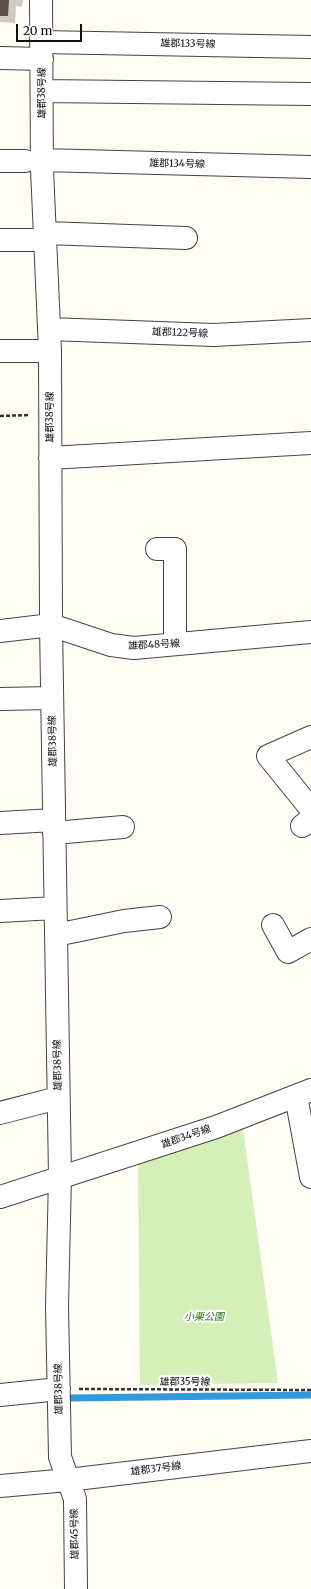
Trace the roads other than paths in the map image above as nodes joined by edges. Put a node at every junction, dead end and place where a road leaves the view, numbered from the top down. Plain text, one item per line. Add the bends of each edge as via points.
1 (41, 0) edge
2 (311, 47) edge
3 (41, 50) junction
4 (0, 58) edge
5 (42, 91) junction
6 (311, 94) edge
7 (0, 161) edge
8 (34, 161) junction
9 (311, 167) edge
10 (46, 236) junction
11 (186, 238) dead end
12 (0, 240) edge
13 (49, 329) junction
14 (311, 330) edge
15 (50, 351) junction
16 (0, 352) edge
17 (311, 444) edge
18 (50, 458) junction
19 (157, 549) dead end
20 (51, 625) junction
21 (0, 631) edge
22 (311, 632) edge
23 (175, 644) junction
24 (52, 698) junction
25 (0, 699) edge
26 (311, 738) edge
27 (308, 818) edge
28 (0, 823) edge
29 (54, 826) junction
30 (124, 827) dead end
31 (55, 908) junction
32 (0, 911) edge
33 (160, 917) dead end
34 (273, 925) dead end
35 (56, 935) junction
36 (311, 939) edge
37 (303, 1093) edge
38 (58, 1098) junction
39 (0, 1113) edge
40 (60, 1177) junction
41 (311, 1178) edge
42 (0, 1196) edge
43 (59, 1389) junction
44 (0, 1395) edge
45 (311, 1450) edge
46 (68, 1480) junction
47 (0, 1486) edge
48 (76, 1589) edge

1 - 3 street, 雄郡38号線
2 - 3 street, 雄郡133号線
3 - 4 street, 雄郡133号線
3 - 5 street, 雄郡38号線
5 - 6 street
5 - 8 street, 雄郡38号線
7 - 8 street, 雄郡134号線
8 - 9 street, 雄郡134号線
8 - 10 street, 雄郡38号線
10 - 11 street
10 - 12 street
10 - 13 street, 雄郡38号線
13 - 14 street, 雄郡122号線 via 214,334
13 - 15 street, 雄郡38号線
15 - 16 street
15 - 18 street, 雄郡38号線
17 - 18 street
18 - 20 street, 雄郡38号線
19 - 23 street via 175,549
20 - 21 street, 雄郡48号線
20 - 23 street, 雄郡48号線 via 111,645 134,648
20 - 24 street, 雄郡38号線
22 - 23 street, 雄郡48号線
24 - 25 street
24 - 29 street, 雄郡38号線
26 - 27 street via 268,756
28 - 29 street
29 - 30 street
29 - 31 street, 雄郡38号線
31 - 32 street
31 - 35 street, 雄郡38号線
33 - 35 street via 124,921
34 - 36 street via 288,952
35 - 38 street, 雄郡38号線
37 - 40 street, 雄郡34号線 via 216,1127
37 - 41 street
38 - 39 street
38 - 40 street, 雄郡38号線
40 - 42 street, 雄郡34号線
40 - 43 street, 雄郡38号線
43 - 44 street
43 - 46 street, 雄郡38号線 via 60,1458
45 - 46 street, 雄郡37号線
46 - 47 street, 雄郡37号線
46 - 48 street, 雄郡45号線 via 75,1499

